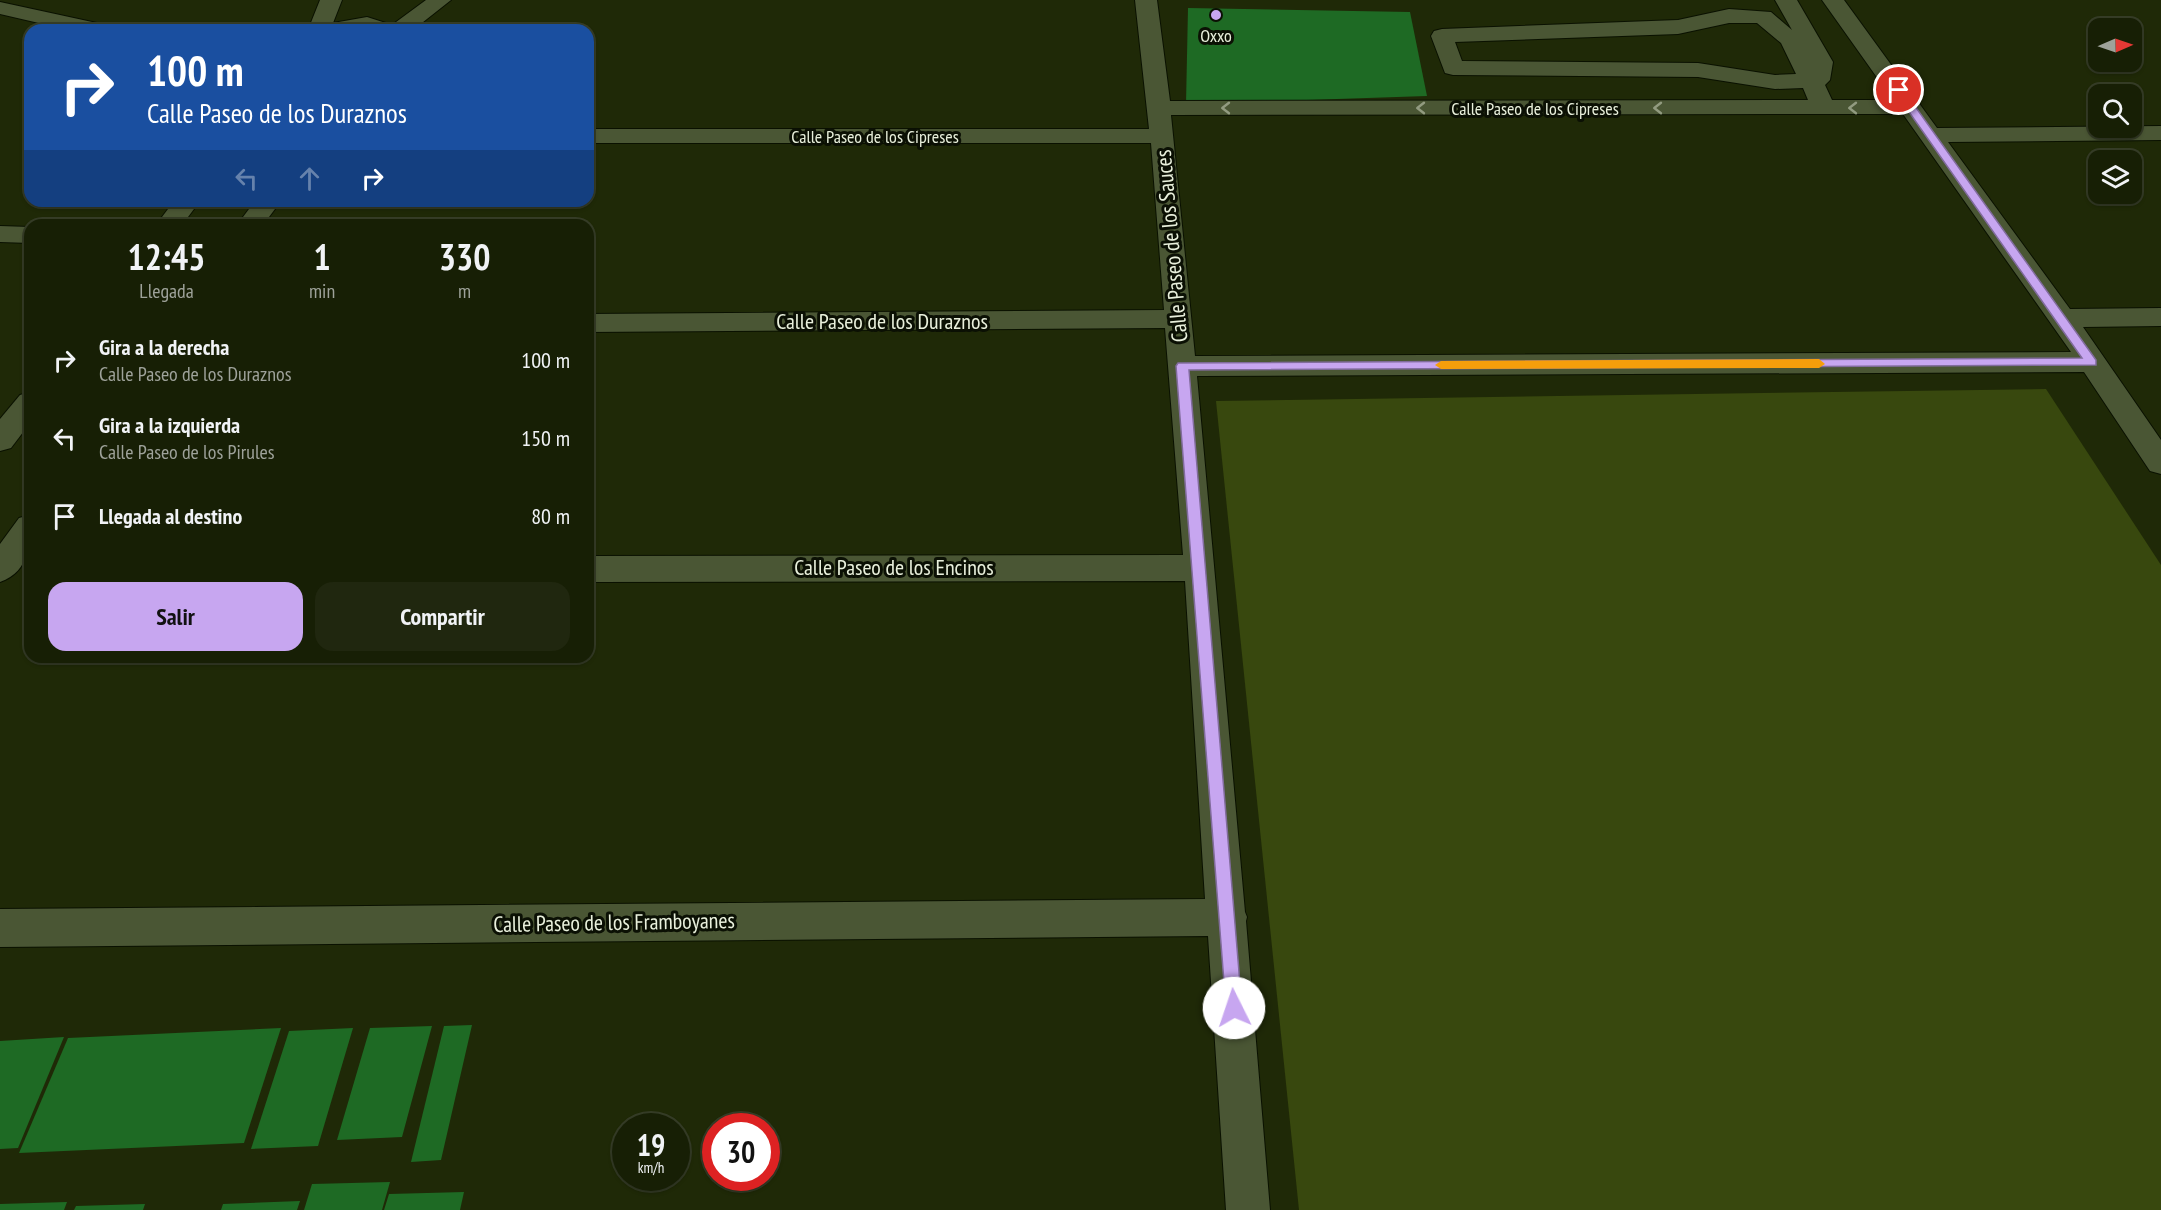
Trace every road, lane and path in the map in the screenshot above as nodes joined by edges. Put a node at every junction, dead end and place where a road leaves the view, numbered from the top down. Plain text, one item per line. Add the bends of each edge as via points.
1 (331, 0) edge
2 (440, 0) edge
3 (1146, 0) edge
4 (1786, 0) edge
5 (1833, 0) edge
6 (0, 8) edge
7 (71, 24) edge
8 (321, 24) edge
9 (406, 24) edge
10 (1912, 107) junction
11 (1824, 108) junction
12 (1160, 122) junction
13 (2161, 134) edge
14 (1931, 135) junction
15 (594, 136) edge
16 (0, 234) edge
17 (24, 235) edge
18 (2161, 317) edge
19 (2062, 318) junction
20 (1177, 319) junction
21 (594, 323) edge
22 (2091, 362) junction
23 (1182, 366) junction
24 (24, 410) edge
25 (0, 440) edge
26 (2161, 463) edge
27 (24, 535) edge
28 (594, 568) edge
29 (1200, 568) junction
30 (0, 569) edge
31 (24, 572) edge
32 (0, 573) edge
33 (1228, 918) junction
34 (0, 928) edge
35 (1248, 1210) edge

1 - 8 street
2 - 9 street
3 - 12 street, Calle Paseo de los Sauces
4 - 11 street via 1822,62 1819,80 1808,80 1775,82 1698,70 1452,68 1442,36 1678,27 1729,16 1763,17 1791,40 1808,77 1813,86
5 - 10 street
6 - 7 street
10 -> 11 street, Calle Paseo de los Cipreses
10 - 14 street
11 -> 12 street, Calle Paseo de los Cipreses
12 - 15 street, Calle Paseo de los Cipreses
12 - 20 street, Calle Paseo de los Sauces
13 - 14 street
14 - 19 street
16 - 17 street
18 - 19 street
19 - 22 street
20 - 21 street, Calle Paseo de los Duraznos
20 - 23 street, Calle Paseo de los Sauces
22 - 23 street
22 - 26 street
23 - 29 street, Calle Paseo de los Sauces
24 - 25 street
27 - 30 street
28 - 29 street, Calle Paseo de los Encinos
29 - 33 street, Calle Paseo de los Sauces
31 - 32 street
33 - 34 street, Calle Paseo de los Framboyanes
33 - 35 street, Calle Paseo de los Sauces

